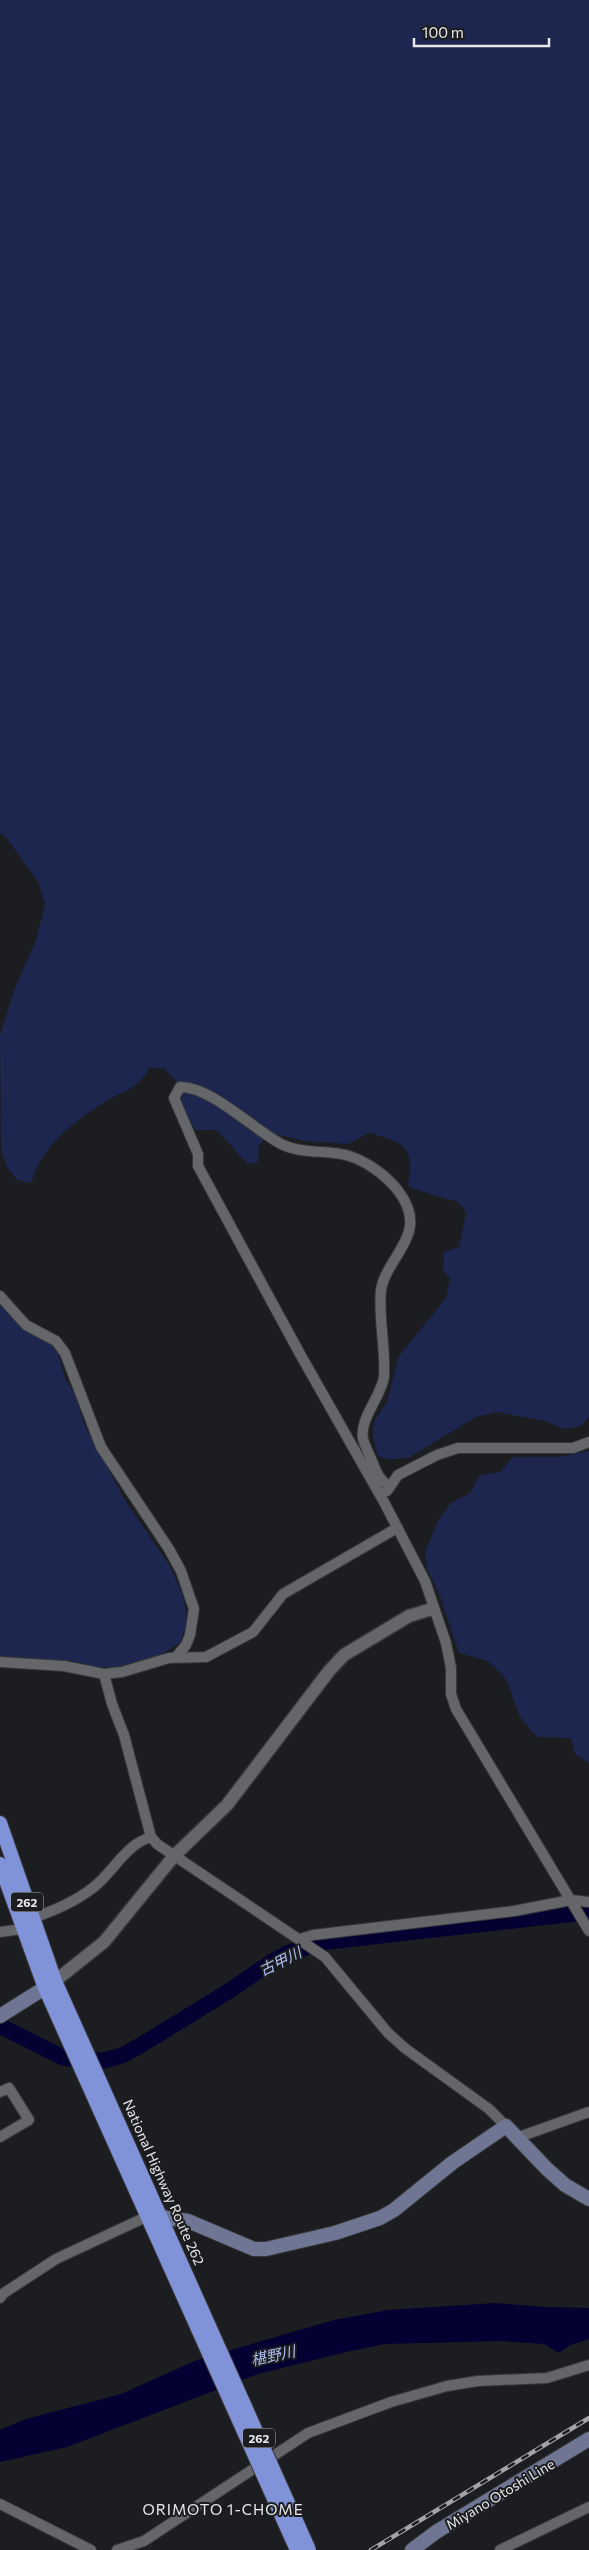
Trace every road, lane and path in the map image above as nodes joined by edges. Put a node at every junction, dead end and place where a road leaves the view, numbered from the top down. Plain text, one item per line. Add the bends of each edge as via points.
1 (0, 1296) edge
2 (589, 1442) edge
3 (389, 1486) junction
4 (384, 1502) junction
5 (397, 1528) junction
6 (432, 1609) junction
7 (177, 1656) junction
8 (0, 1662) edge
9 (104, 1674) junction
10 (0, 1823) edge
11 (151, 1837) junction
12 (174, 1856) junction
13 (0, 1864) edge
14 (571, 1901) junction
15 (589, 1902) edge
16 (32, 1918) junction
17 (22, 1929) junction
18 (1, 1931) edge
19 (589, 1931) edge
20 (301, 1940) junction
21 (50, 1985) junction
22 (0, 2016) edge
23 (88, 2068) junction
24 (0, 2092) edge
25 (589, 2112) edge
26 (506, 2126) junction
27 (0, 2137) edge
28 (519, 2137) junction
29 (589, 2199) edge
30 (161, 2217) junction
31 (146, 2218) junction
32 (0, 2298) edge
33 (204, 2327) junction
34 (589, 2366) edge
35 (589, 2440) edge
36 (0, 2504) edge
37 (589, 2507) edge
38 (506, 2549) edge
39 (91, 2550) edge
40 (117, 2550) edge
41 (297, 2550) edge
42 (309, 2550) edge
43 (412, 2550) edge

1 - 7 street via 26,1325 56,1341 65,1354 101,1447 181,1572 194,1610 190,1635
2 - 3 street via 573,1448 458,1448 398,1475
3 - 4 street
3 - 4 street via 378,1475 362,1431 382,1390 381,1291 391,1264 407,1239 409,1213 402,1195 379,1172 356,1158 340,1153 292,1149 253,1127 210,1096 190,1087 180,1087 174,1098 198,1154 198,1166
4 - 5 street
5 - 6 street via 425,1581
5 - 7 street via 283,1594 253,1632 220,1652 206,1658
6 - 12 street via 410,1616 344,1655 227,1805
6 - 14 street via 446,1643 451,1668 451,1694 456,1709
7 - 9 street
8 - 9 street via 64,1666
9 - 11 street
10 - 16 highway, National Highway Route 262 / 262
11 - 12 street
11 - 16 street via 139,1840 95,1886 73,1901
12 - 20 street
12 - 21 street via 104,1942
13 - 17 highway, National Highway Route 262 / 262
14 - 15 street
14 - 19 street
14 - 20 street via 313,1935
16 - 21 highway, National Highway Route 262 / 262
17 - 18 street
17 - 21 highway, National Highway Route 262 / 262
20 - 26 street via 325,1957 400,2044 483,2104
21 - 22 main road
21 - 23 highway, National Highway Route 262 / 262 via 71,2044
21 - 23 highway, National Highway Route 262 / 262 via 85,2045
23 - 30 highway, National Highway Route 262 / 262
23 - 31 highway, National Highway Route 262 / 262
24 - 27 street via 9,2088 29,2120
25 - 28 street
26 - 28 main road
26 - 30 main road via 452,2163 394,2210 335,2233 254,2249 188,2221
28 - 29 main road via 565,2185
30 - 31 main road
30 - 33 highway, National Highway Route 262 / 262
31 - 32 street via 56,2259
31 - 33 highway, National Highway Route 262 / 262
33 - 41 highway, National Highway Route 262 / 262, bridge
33 - 42 highway, National Highway Route 262 / 262, bridge
34 - 40 street via 547,2378 478,2381 448,2386 337,2420 308,2433 144,2541
35 - 43 main road, Miyano Otoshi Line via 436,2532
36 - 39 street
37 - 38 street

